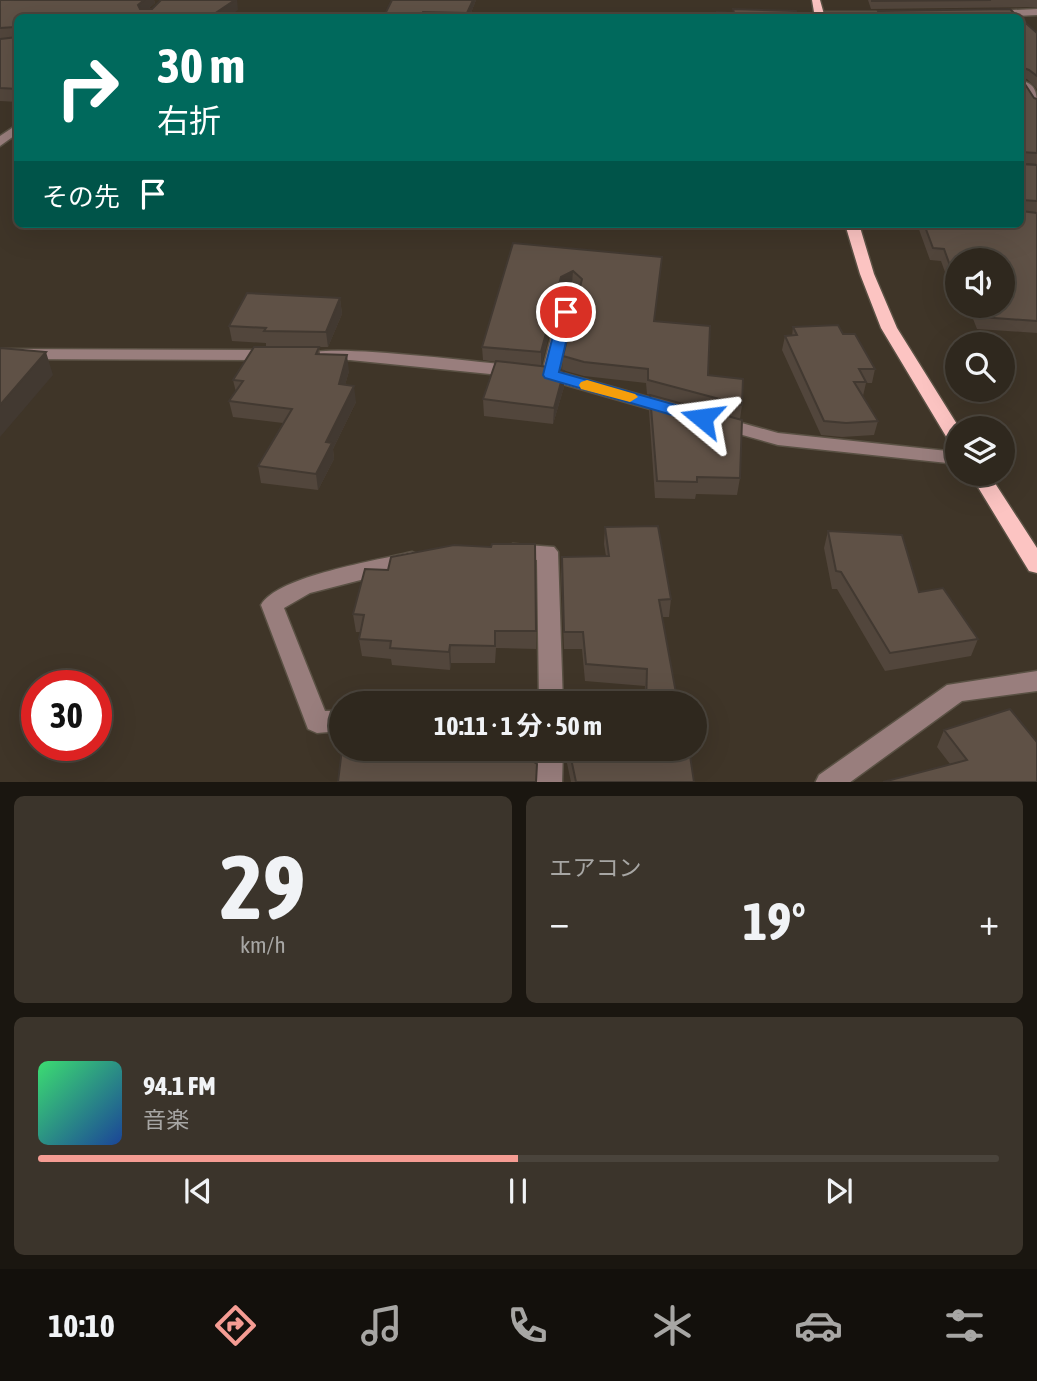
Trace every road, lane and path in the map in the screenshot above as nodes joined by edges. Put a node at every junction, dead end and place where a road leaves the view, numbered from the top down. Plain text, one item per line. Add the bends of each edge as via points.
1 (1037, 12) edge
2 (982, 14) edge
3 (1024, 87) edge
4 (1037, 104) edge
5 (14, 130) edge
6 (0, 142) edge
7 (853, 228) edge
8 (571, 291) dead end
9 (0, 354) edge
10 (550, 375) junction
11 (945, 419) edge
12 (945, 457) edge
13 (988, 486) edge
14 (1031, 545) edge
15 (496, 551) edge
16 (433, 556) edge
17 (1037, 565) edge
18 (1037, 681) edge
19 (551, 691) edge
20 (329, 722) edge
21 (550, 761) edge
22 (550, 782) edge
23 (828, 782) edge

1 - 2 street
3 - 4 street
5 - 6 street
7 - 11 main road via 889,328
8 - 10 street
9 - 10 street via 350,355
10 - 12 street via 778,439
13 - 14 main road
14 - 17 main road
15 - 19 street via 547,552
16 - 20 street via 304,586 272,605 317,722
18 - 23 street via 956,692
21 - 22 street

